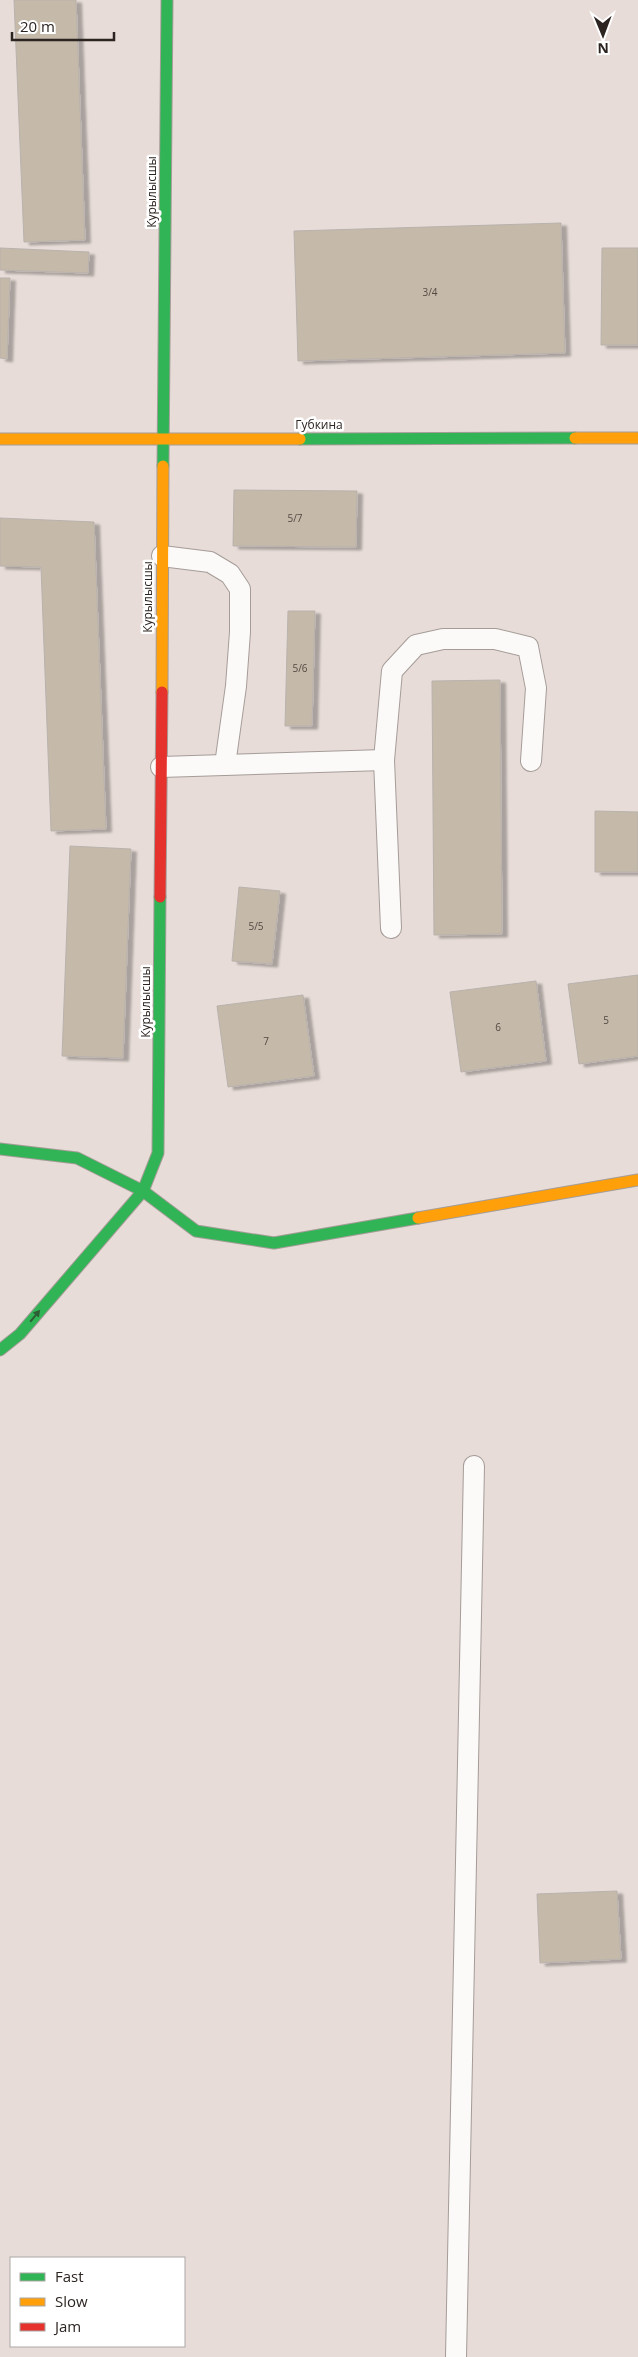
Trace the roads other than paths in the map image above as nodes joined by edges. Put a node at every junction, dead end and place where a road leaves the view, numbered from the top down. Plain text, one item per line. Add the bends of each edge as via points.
1 (167, 0) edge
2 (638, 438) edge
3 (0, 439) edge
4 (164, 439) junction
5 (162, 556) junction
6 (384, 760) junction
7 (531, 761) dead end
8 (225, 765) junction
9 (161, 766) junction
10 (391, 928) dead end
11 (0, 1149) edge
12 (638, 1180) edge
13 (143, 1190) junction
14 (0, 1350) edge
15 (474, 1466) dead end
16 (456, 2357) edge

1 - 4 street, Курылысшы
2 - 4 street, Губкина
3 - 4 street, Губкина
4 - 5 street, Курылысшы
5 - 8 lane via 210,562 230,574 240,589 237,677
5 - 9 street, Курылысшы
6 - 7 lane via 392,671 416,645 443,640 495,638 528,646 536,688
6 - 8 lane
6 - 10 lane
8 - 9 lane
9 - 13 street, Курылысшы via 158,1152
11 - 13 street via 77,1158
12 - 13 street via 274,1243 196,1231
14 -> 13 street, Курылысшы via 20,1334
15 - 16 lane

